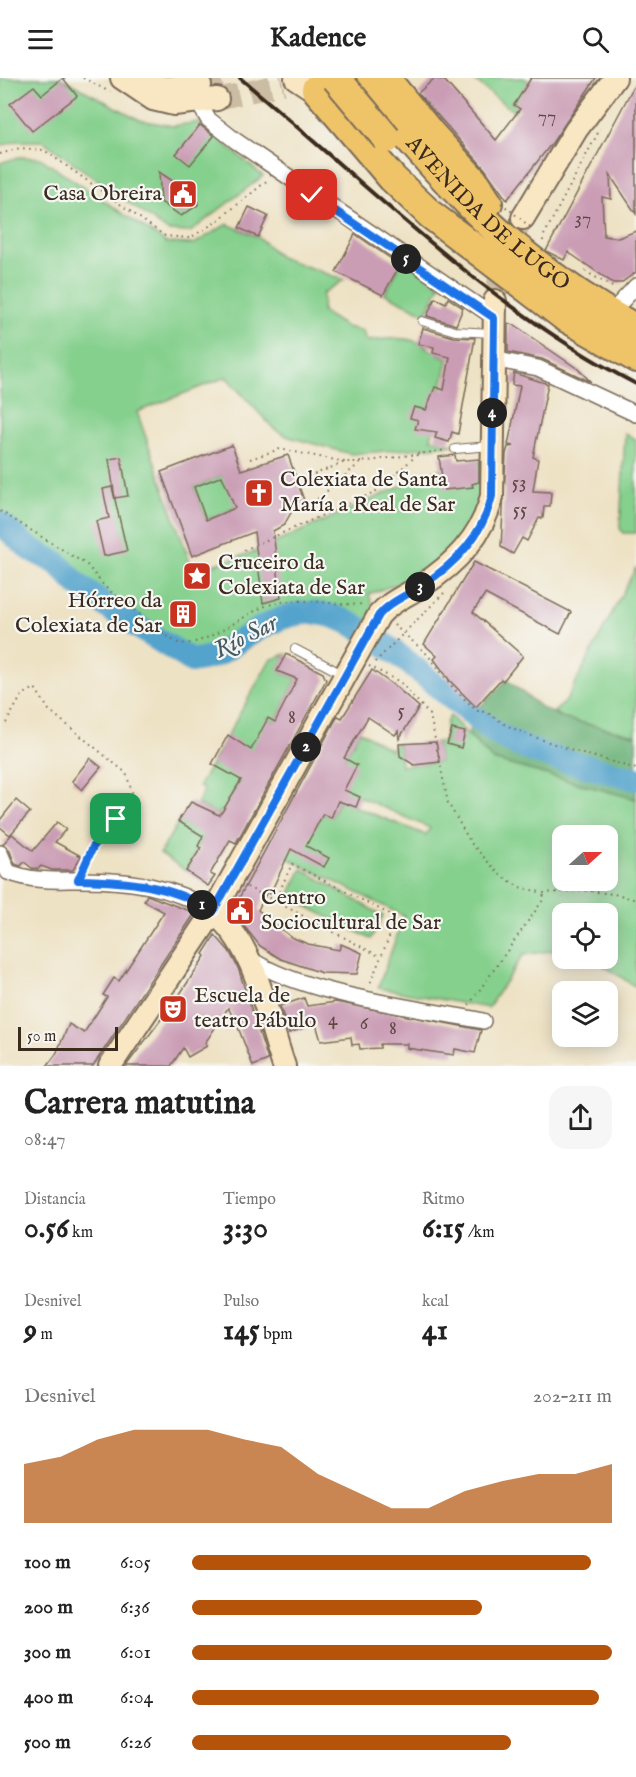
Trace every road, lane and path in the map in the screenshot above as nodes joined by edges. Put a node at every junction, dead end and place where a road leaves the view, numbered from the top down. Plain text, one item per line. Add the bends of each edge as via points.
1 (352, 78) edge
2 (357, 78) edge
3 (385, 78) edge
4 (615, 78) edge
5 (126, 80) edge
6 (306, 82) edge
7 (205, 95) joint
8 (603, 125) dead end
9 (394, 134) junction
10 (0, 154) edge
11 (278, 172) junction
12 (501, 202) dead end
13 (526, 232) junction
14 (636, 286) edge
15 (610, 314) junction
16 (494, 317) junction
17 (422, 321) dead end
18 (636, 329) edge
19 (636, 350) edge
20 (636, 358) edge
21 (493, 359) junction
22 (636, 414) edge
23 (492, 446) junction
24 (455, 449) joint
25 (418, 454) junction
26 (249, 459) dead end
27 (345, 462) junction
28 (361, 462) junction
29 (303, 479) dead end
30 (313, 503) dead end
31 (0, 511) edge
32 (244, 550) dead end
33 (380, 614) junction
34 (401, 638) dead end
35 (295, 649) dead end
36 (360, 667) junction
37 (6, 723) dead end
38 (636, 769) edge
39 (0, 853) edge
40 (4, 875) edge
41 (231, 879) junction
42 (78, 880) junction
43 (544, 893) junction
44 (636, 900) edge
45 (275, 901) junction
46 (213, 912) junction
47 (381, 957) junction
48 (250, 959) junction
49 (370, 985) dead end
50 (460, 1017) junction
51 (483, 1021) dead end
52 (110, 1066) edge
53 (284, 1066) edge

1 - 6 street via 336,88
2 - 9 highway, AVENIDA DE LUGO
3 - 13 highway via 473,180 510,230
4 - 13 street via 576,130
5 - 7 street via 153,99 174,104
6 - 9 highway, AVENIDA DE LUGO, bridge
6 - 20 highway via 392,178 431,215 565,317
7 - 11 street via 208,118
8 - 13 path via 543,237
9 - 13 highway, AVENIDA DE LUGO via 449,184
9 - 19 highway, AVENIDA DE LUGO via 474,233 557,301
10 - 11 path via 20,148 44,150 165,236 173,237 190,238 216,222
11 - 16 street
12 - 13 path, bridge
13 - 15 highway, AVENIDA DE LUGO
14 - 15 street
15 - 18 highway, AVENIDA DE LUGO
16 - 17 lane via 455,331
16 - 21 street
21 - 22 street via 538,368
21 - 23 street
23 - 24 lane
23 - 33 street via 489,507 468,545 437,576 399,597
24 - 25 path
25 - 28 path
25 - 32 path via 375,492
26 - 27 path via 280,449
27 - 28 path
27 - 29 path
28 - 30 path
31 - 33 path via 87,565 105,587 183,645 204,639 264,606 305,598 356,605 372,603
33 - 36 street
33 - 38 path via 427,654 477,711 514,728
34 - 36 path
35 - 36 lane
36 - 41 street
36 - 43 path via 400,682 430,715 448,803 471,843 506,880
37 - 42 path via 22,695 34,688 49,710 126,773 134,795 98,840
39 - 40 street
40 - 42 street via 35,881
41 - 45 path
41 - 46 street
42 - 46 street via 124,881 160,888
43 - 44 path via 583,890
43 - 50 path via 543,900
45 - 47 path
45 - 47 path via 292,864 397,918
46 - 48 street
46 - 52 street
47 - 49 path
48 - 50 street via 299,981
48 - 53 street
50 - 51 street

